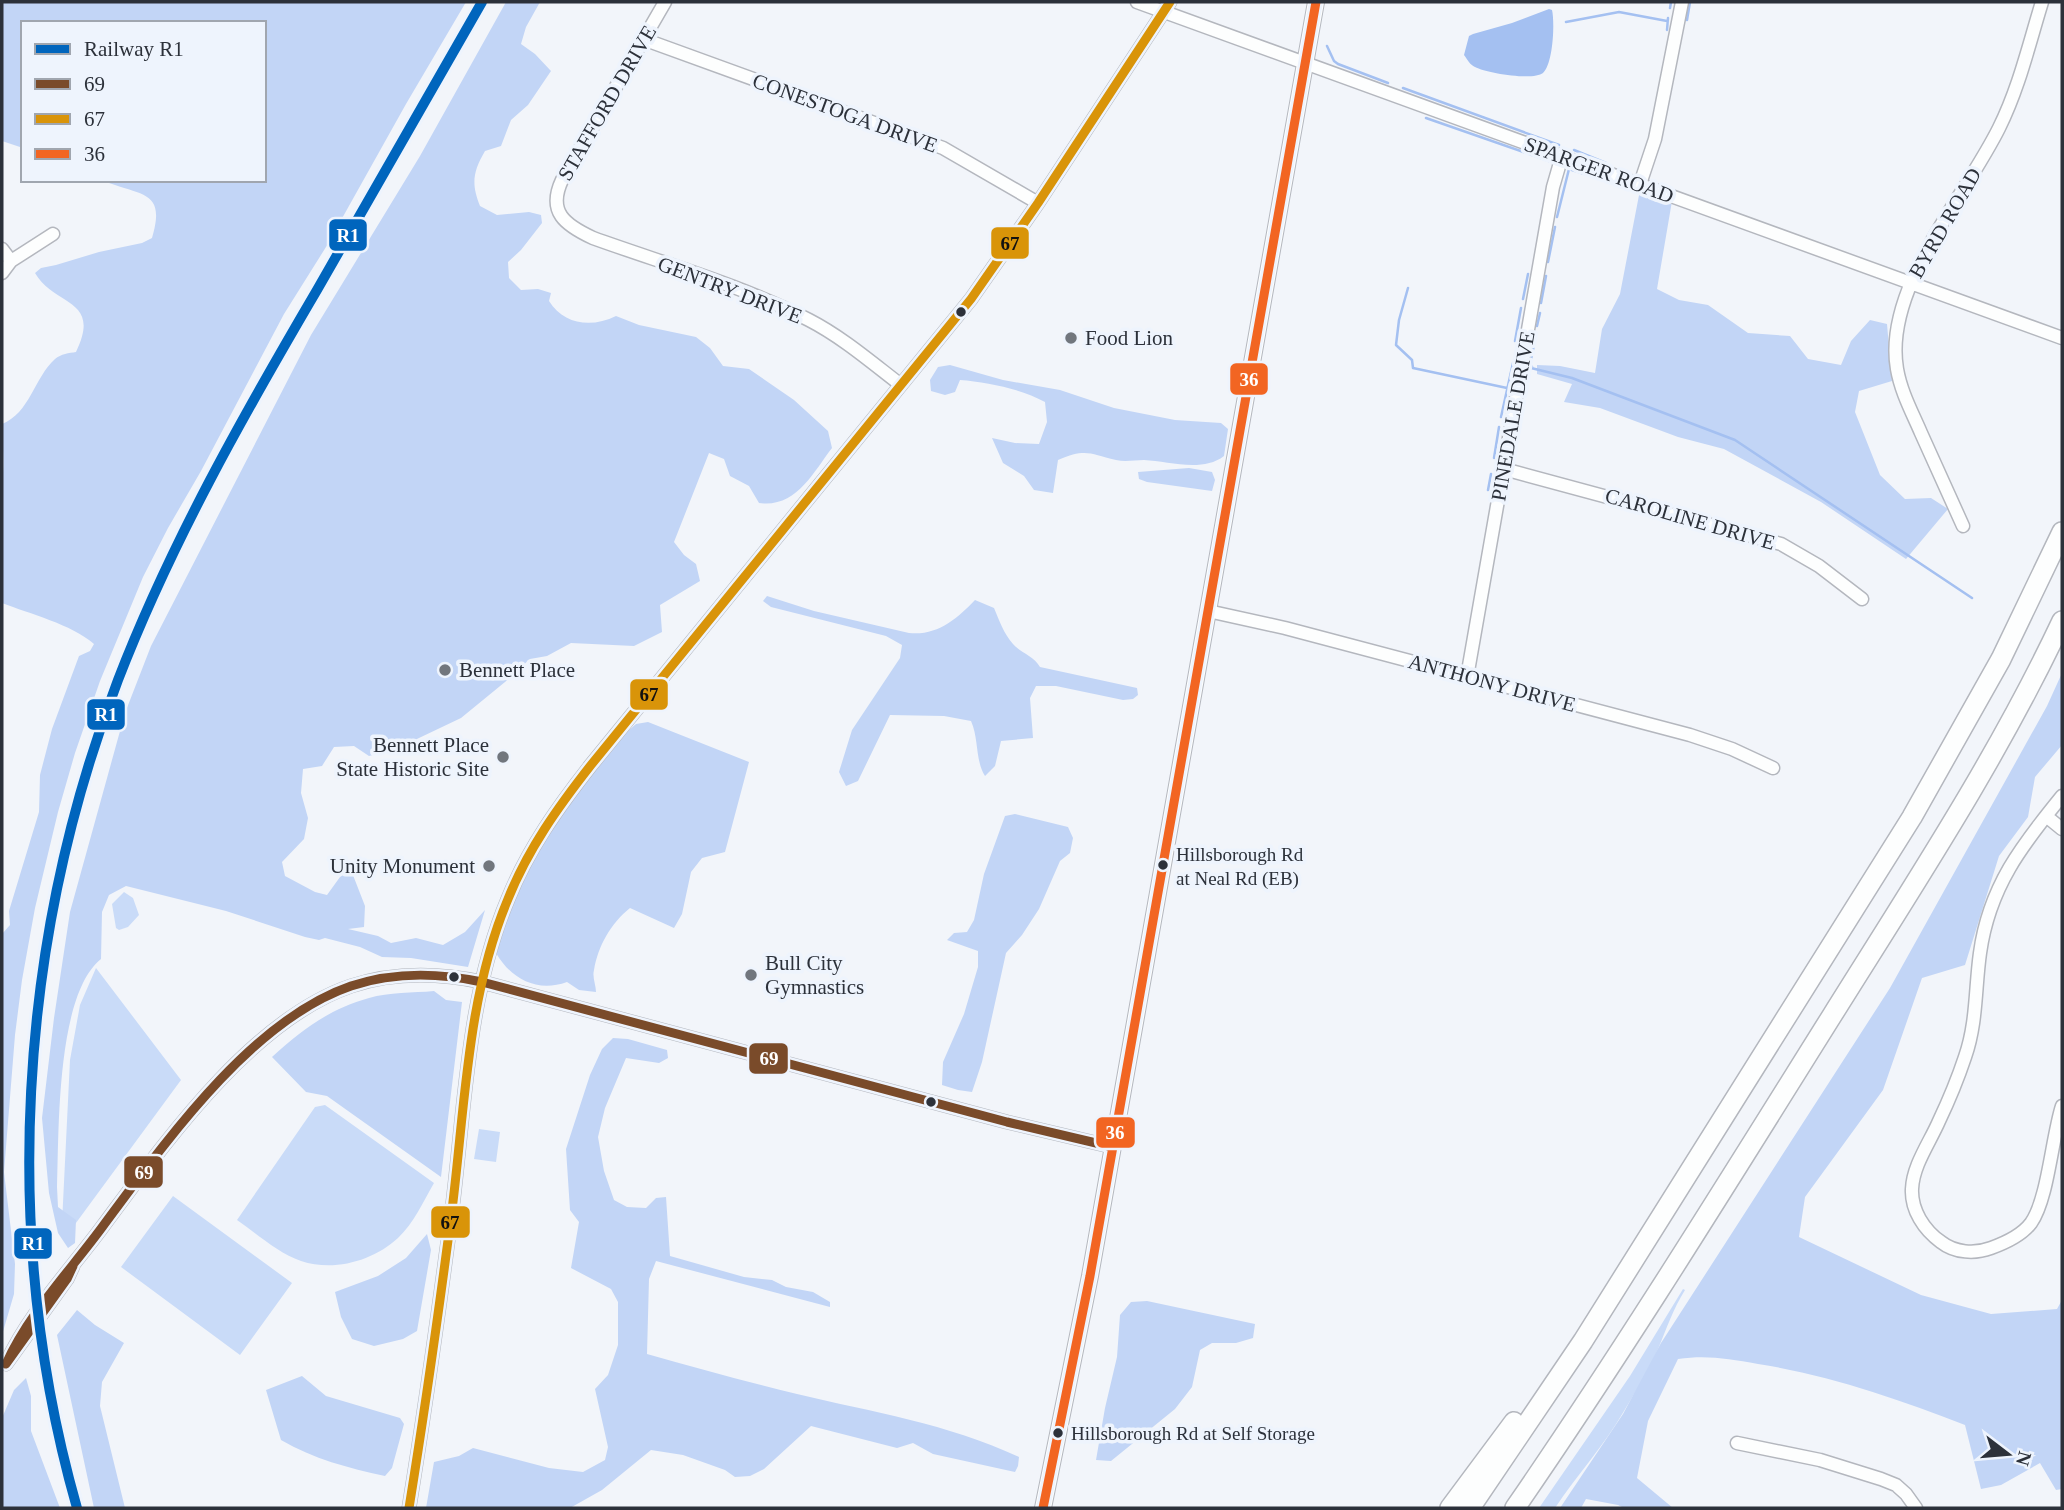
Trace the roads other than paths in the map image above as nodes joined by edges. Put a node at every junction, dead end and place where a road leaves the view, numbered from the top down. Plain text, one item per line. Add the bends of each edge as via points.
1 (665, 2) edge
2 (1137, 2) edge
3 (1316, 2) edge
4 (1682, 2) edge
5 (2042, 2) edge
6 (1167, 7) edge
7 (643, 39) junction
8 (1305, 63) junction
9 (1562, 156) junction
10 (1640, 184) junction
11 (1038, 203) junction
12 (557, 205) joint
13 (53, 234) dead end
14 (2, 249) edge
15 (12, 261) junction
16 (2, 274) edge
17 (1910, 283) junction
18 (2062, 338) edge
19 (901, 385) junction
20 (1504, 469) junction
21 (1963, 526) dead end
22 (2062, 532) edge
23 (1862, 599) dead end
24 (1208, 611) junction
25 (2062, 621) edge
26 (1467, 677) junction
27 (1773, 768) dead end
28 (2062, 796) edge
29 (2046, 816) junction
30 (2061, 825) edge
31 (482, 982) junction
32 (2062, 1106) edge
33 (1113, 1147) junction
34 (1583, 1341) junction
35 (4, 1367) edge
36 (1738, 1443) dead end
37 (409, 1508) edge
38 (1043, 1508) edge
39 (1450, 1508) edge
40 (1470, 1508) edge
41 (1515, 1508) edge
42 (1916, 1508) edge

1 - 7 street, STAFFORD DRIVE
2 - 6 street, SPARGER ROAD
3 - 8 main road
4 - 10 street via 1655,139
5 - 17 street, BYRD ROAD via 2000,125
6 - 8 street, SPARGER ROAD
6 - 11 street
7 - 11 street, CONESTOGA DRIVE via 943,148
7 - 12 street, STAFFORD DRIVE via 562,180
8 - 9 street, SPARGER ROAD
8 - 24 main road
9 - 10 street, SPARGER ROAD
9 - 20 street, PINEDALE DRIVE
10 - 17 street, SPARGER ROAD
11 - 19 street via 971,299
12 - 19 street, GENTRY DRIVE via 564,220 593,238 765,299 811,321
13 - 15 street
14 - 15 street
15 - 16 street
17 - 18 street, SPARGER ROAD
17 - 21 street, BYRD ROAD via 1897,329 1897,368 1904,395
19 - 31 street via 554,813 507,899
20 - 23 street, CAROLINE DRIVE via 1781,544
20 - 26 street, PINEDALE DRIVE
22 - 34 highway via 2001,659 1936,777
24 - 26 street, ANTHONY DRIVE
24 - 33 main road
25 - 41 highway via 1986,766 1906,898 1603,1380
26 - 27 street, ANTHONY DRIVE via 1690,735
28 - 29 street
29 - 30 street
29 - 32 street via 2001,880 1985,926 1973,1030 1911,1190 1927,1231 1961,1251 1979,1252 2015,1237 2031,1223
31 - 33 street
31 - 35 street via 446,976 385,978 339,991 299,1012 256,1046 177,1131 37,1313
31 - 37 street
33 - 38 main road
34 - 39 highway via 1553,1371
34 - 40 highway
36 - 42 street via 1820,1460 1881,1479 1906,1494

